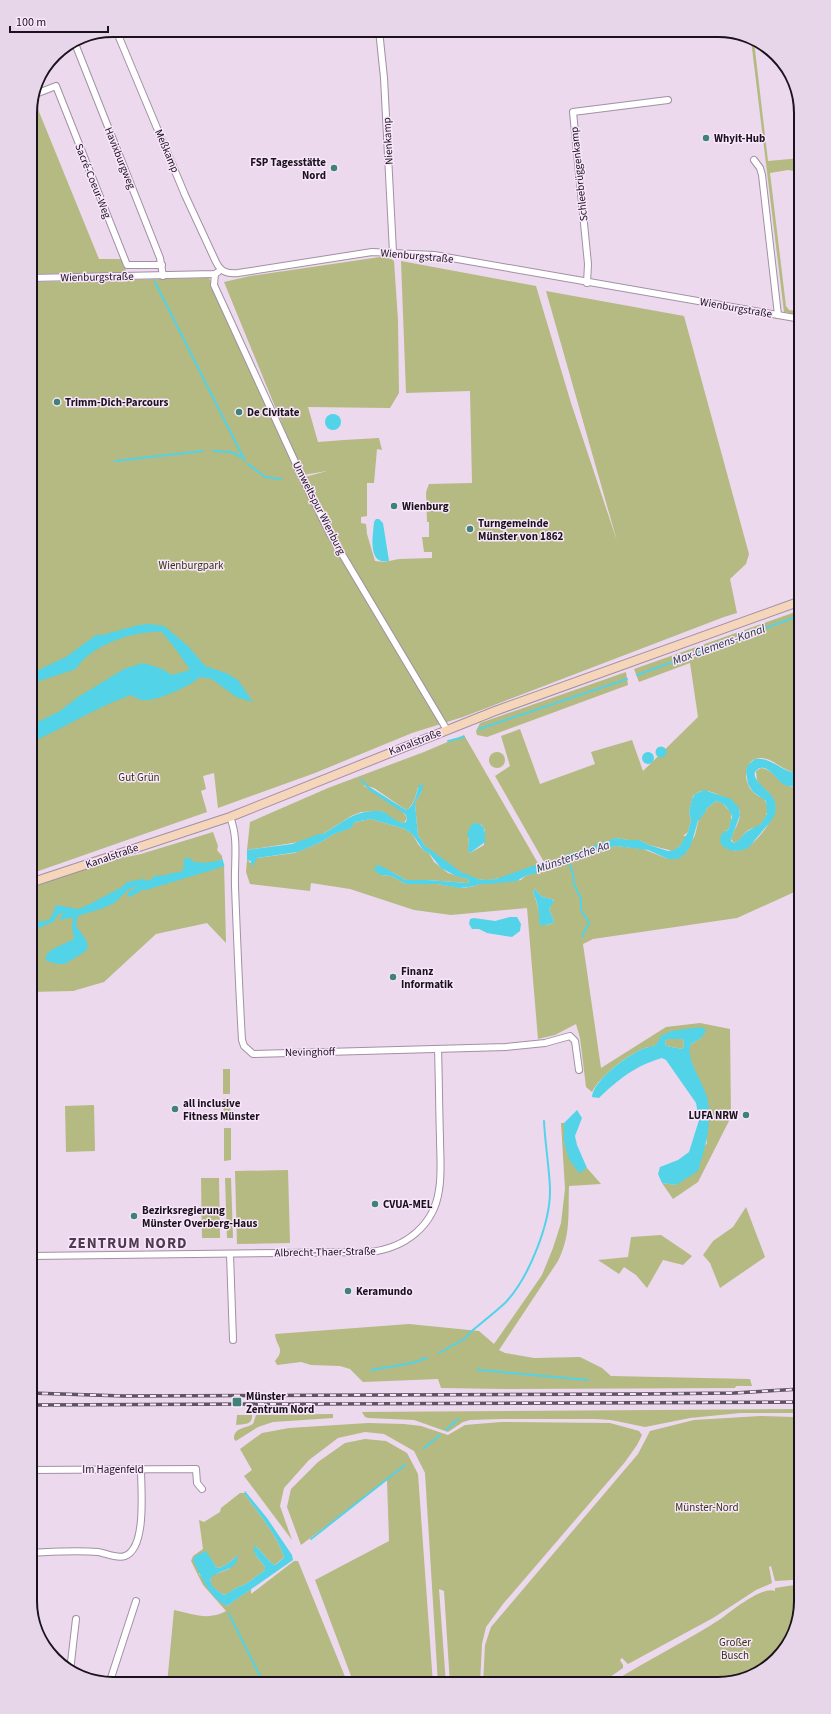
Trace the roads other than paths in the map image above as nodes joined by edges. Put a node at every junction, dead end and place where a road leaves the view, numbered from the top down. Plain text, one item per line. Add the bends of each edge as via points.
1 (119, 37) edge
2 (380, 37) edge
3 (76, 46) edge
4 (40, 92) edge
5 (668, 100) dead end
6 (754, 160) dead end
7 (393, 252) junction
8 (162, 265) junction
9 (221, 270) junction
10 (215, 274) junction
11 (162, 276) junction
12 (37, 278) edge
13 (587, 283) junction
14 (778, 315) junction
15 (794, 318) edge
16 (794, 603) edge
17 (447, 730) junction
18 (230, 817) junction
19 (37, 881) edge
20 (438, 1049) junction
21 (579, 1070) dead end
22 (230, 1254) junction
23 (37, 1256) edge
24 (234, 1340) dead end
25 (141, 1469) junction
26 (37, 1470) edge
27 (202, 1489) dead end
28 (37, 1554) edge
29 (136, 1601) dead end
30 (76, 1619) dead end
31 (71, 1664) edge
32 (111, 1677) edge

1 - 9 street, Meßkamp via 185,195
2 - 7 street, Nienkamp via 385,85
3 - 8 street, Havixburgweg
4 - 8 street, Sacré-Coeur-Weg via 56,86 127,266
5 - 13 street, Schleebrüggenkamp via 573,112 588,264
6 - 14 street, Wienburgstraße via 762,175
7 - 9 street, Wienburgstraße via 358,254 233,274
7 - 13 street, Wienburgstraße via 434,255
8 - 11 street, Havixburgweg
9 - 10 street
10 - 11 street, Wienburgstraße
10 - 17 street, Umweltspur Wienburg via 214,285 322,518
11 - 12 street, Wienburgstraße
13 - 14 street, Wienburgstraße
14 - 15 street, Wienburgstraße
16 - 17 main road, Kanalstraße via 494,710
17 - 18 main road, Kanalstraße
18 - 19 main road, Kanalstraße
18 - 20 street, Nevinghoff via 235,829 236,843 238,975 242,1040 248,1050 252,1054 260,1054
20 - 21 street, Nevinghoff via 534,1045 570,1036 575,1041
20 - 22 street, Albrecht-Thaer-Straße via 440,1190 431,1215 416,1234 402,1244 370,1252
22 - 23 street, Albrecht-Thaer-Straße
22 - 24 street
25 - 26 street, Im Hagenfeld
25 - 27 street, Im Hagenfeld via 196,1469 198,1483
25 - 28 street via 140,1532 128,1554 118,1557 87,1551
29 - 32 street
30 - 31 street

